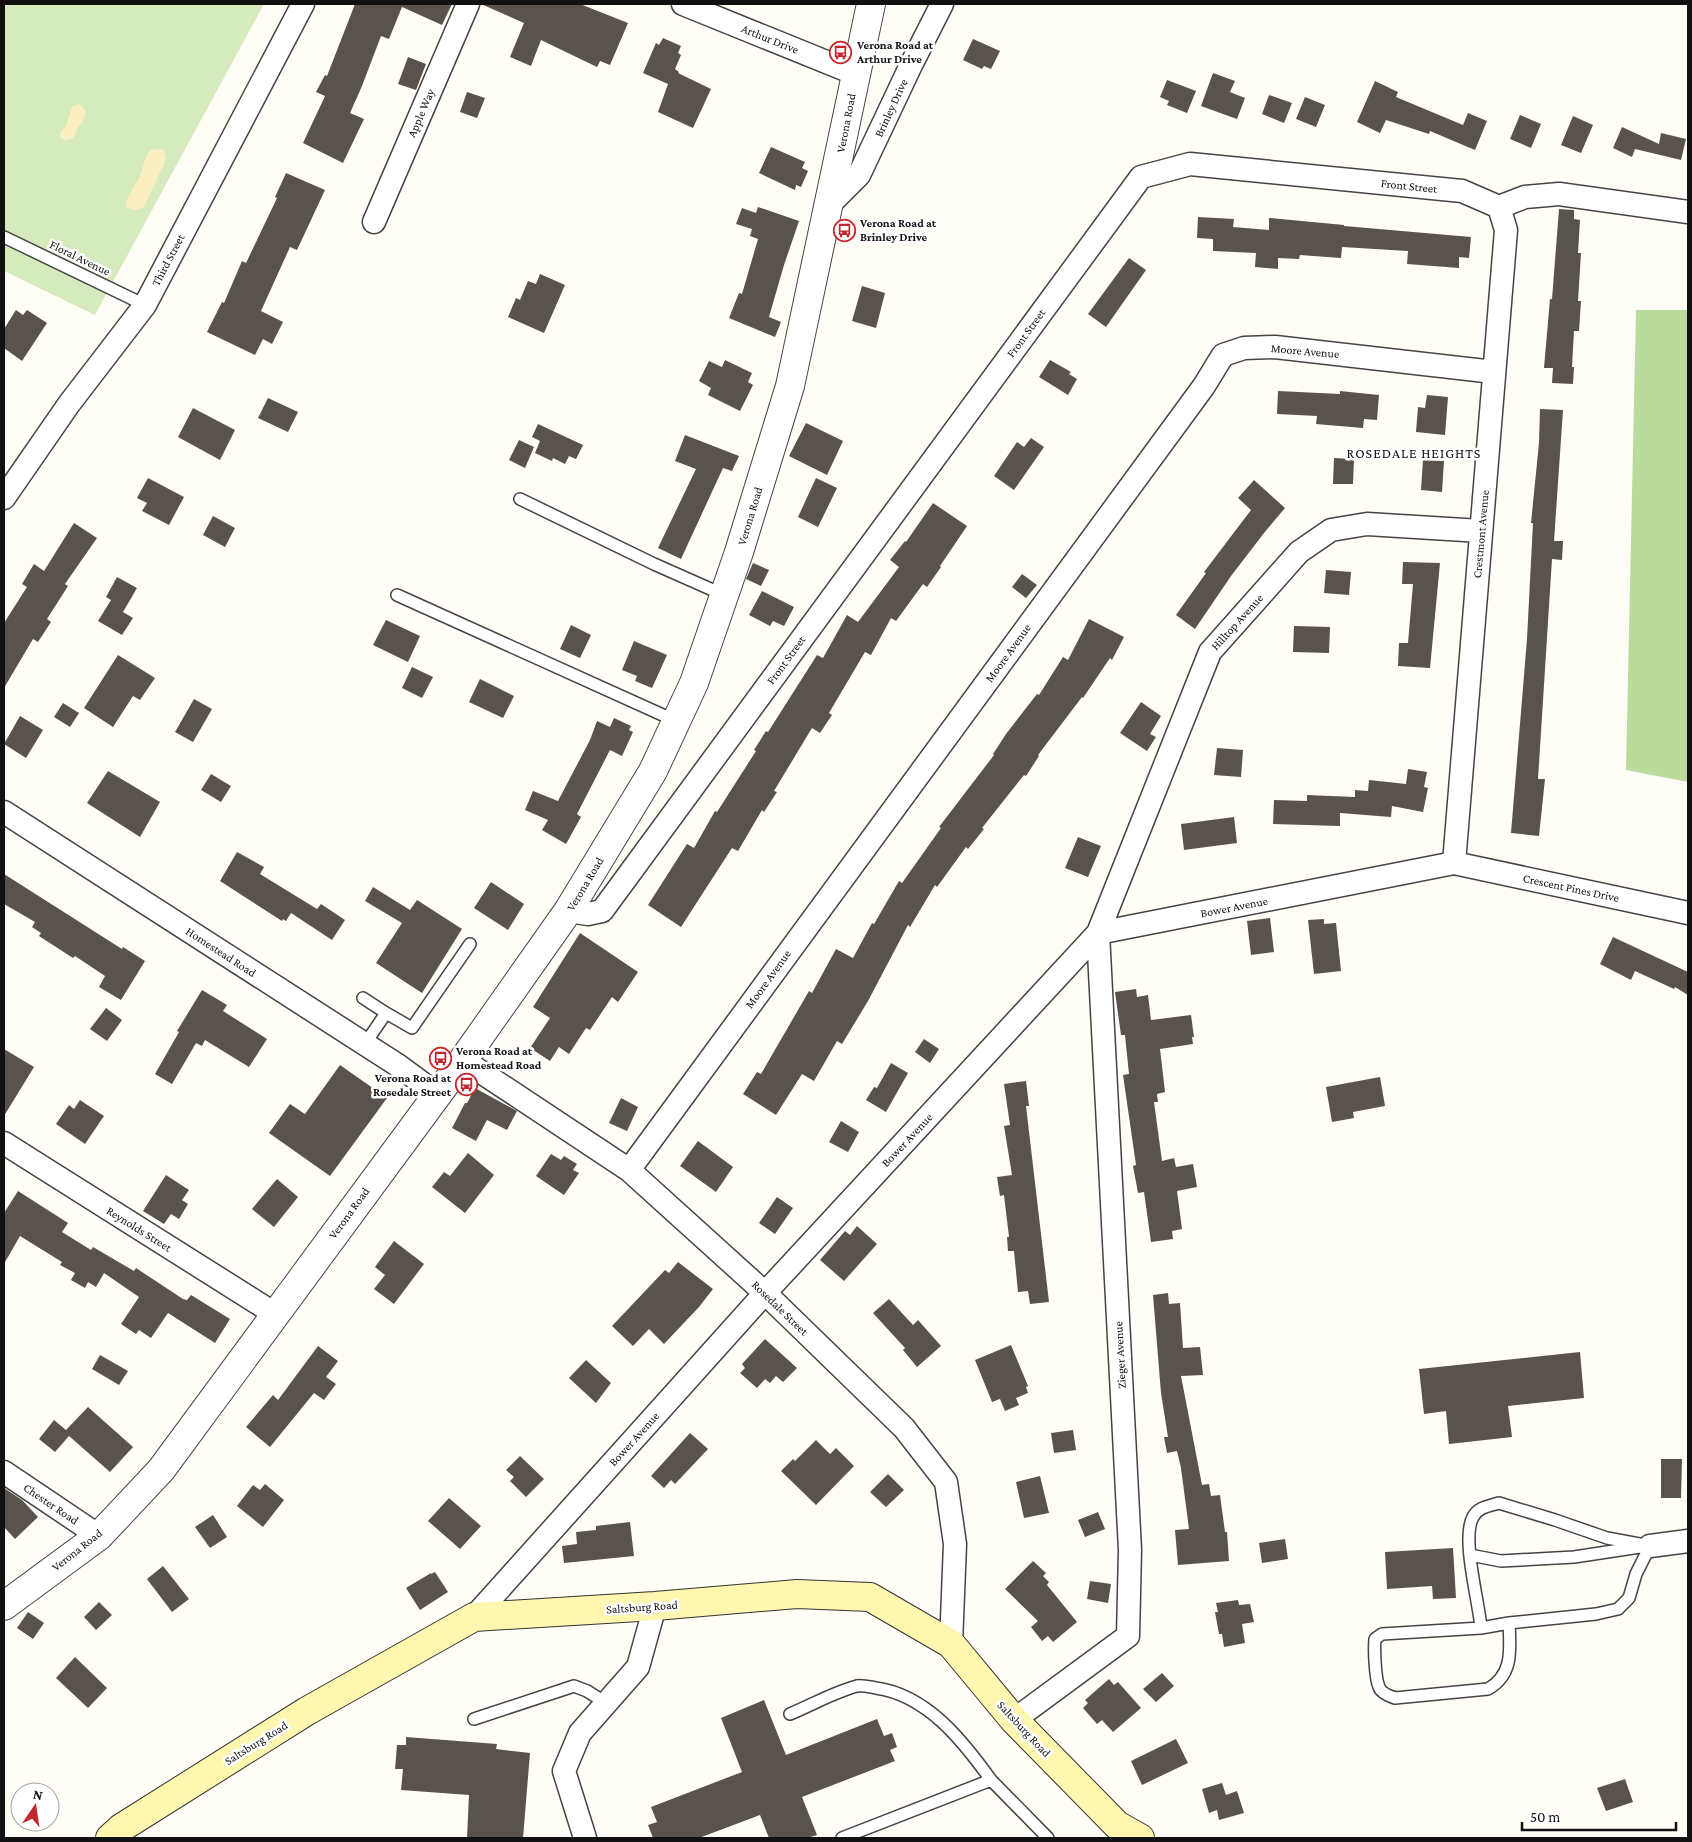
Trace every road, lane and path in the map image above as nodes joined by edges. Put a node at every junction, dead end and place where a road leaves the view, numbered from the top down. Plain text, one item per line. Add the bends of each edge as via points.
1 (303, 4) edge
2 (468, 4) edge
3 (684, 4) edge
4 (871, 4) edge
5 (942, 4) edge
6 (856, 74) junction
7 (830, 204) junction
8 (1500, 207) junction
9 (1688, 212) edge
10 (374, 222) dead end
11 (4, 237) edge
12 (145, 305) junction
13 (1494, 372) junction
14 (4, 498) edge
15 (520, 499) dead end
16 (1481, 531) junction
17 (397, 595) dead end
18 (725, 595) junction
19 (676, 721) junction
20 (4, 812) edge
21 (1454, 863) junction
22 (568, 912) junction
23 (1688, 913) edge
24 (1098, 934) junction
25 (470, 944) dead end
26 (363, 998) dead end
27 (386, 1013) junction
28 (365, 1044) junction
29 (463, 1060) junction
30 (437, 1094) junction
31 (4, 1143) edge
32 (629, 1170) junction
33 (765, 1293) junction
34 (275, 1314) junction
35 (4, 1472) edge
36 (99, 1536) junction
37 (1688, 1541) edge
38 (1650, 1546) junction
39 (1470, 1556) junction
40 (4, 1606) edge
41 (655, 1606) junction
42 (474, 1617) junction
43 (1509, 1622) junction
44 (1481, 1628) junction
45 (951, 1644) junction
46 (606, 1703) junction
47 (790, 1714) dead end
48 (474, 1719) dead end
49 (1014, 1720) junction
50 (991, 1780) junction
51 (110, 1838) edge
52 (585, 1838) edge
53 (842, 1838) edge
54 (1048, 1838) edge
55 (1140, 1838) edge

1 - 12 street, Third Street
2 - 10 street, Apple Way
3 - 6 street, Arthur Drive
4 - 6 street, Verona Road
5 - 7 street, Brinley Drive via 859,175
6 - 7 street, Verona Road
7 - 18 street, Verona Road via 790,386
8 - 9 street via 1525,198 1559,194
8 - 13 street, Crestmont Avenue via 1506,230
8 - 22 street, Front Street via 1462,191 1190,164 1141,177 602,910 588,914
11 - 12 lane, Floral Avenue
12 - 14 street, Third Street via 69,404
13 - 16 street, Crestmont Avenue
13 - 32 street, Moore Avenue via 1275,347 1244,348 1223,355 1192,402
15 - 18 lane
16 - 21 street, Crestmont Avenue
16 - 24 street, Hilltop Avenue via 1367,524 1331,530 1299,552 1210,652
17 - 19 lane
18 - 19 street, Verona Road via 694,683
19 - 22 street, Verona Road via 653,770
20 - 28 street, Homestead Road
21 - 23 street, Crescent Pines Drive
21 - 24 street, Bower Avenue
22 - 29 street, Verona Road
24 - 33 street, Bower Avenue
24 - 49 street, Zieger Avenue via 1130,1550 1128,1636
25 - 27 lane via 412,1028
26 - 27 lane
27 - 28 lane
28 - 30 street, Homestead Road
29 - 30 street, Verona Road
29 - 32 street, Rosedale Street
30 - 34 street, Verona Road
31 - 34 street, Reynolds Street
32 - 33 street, Rosedale Street
33 - 42 street, Bower Avenue
33 - 45 street, Rosedale Street via 904,1428 946,1482 955,1544
34 - 36 street, Verona Road via 161,1470
35 - 36 street, Chester Road
36 - 40 street, Verona Road
37 - 38 street
38 - 39 lane via 1574,1557 1500,1561
38 - 39 lane via 1607,1538 1499,1503 1482,1508 1473,1516 1469,1527
38 - 43 lane via 1629,1598 1618,1608 1596,1614
39 - 44 lane
41 - 42 main road, Saltsburg Road
41 - 45 main road, Saltsburg Road via 797,1594 870,1597
41 - 46 street via 638,1667
42 - 51 main road, Saltsburg Road via 307,1711
43 - 44 lane
43 - 44 lane via 1507,1668 1498,1683 1488,1689 1395,1698 1379,1687 1374,1649 1375,1639 1382,1634
45 - 49 main road, Saltsburg Road
46 - 48 lane via 587,1690 574,1686
46 - 52 street via 580,1733 564,1771
47 - 50 lane via 859,1686 892,1690 947,1725
49 - 55 main road, Saltsburg Road via 1117,1826
50 - 53 lane
50 - 54 lane

